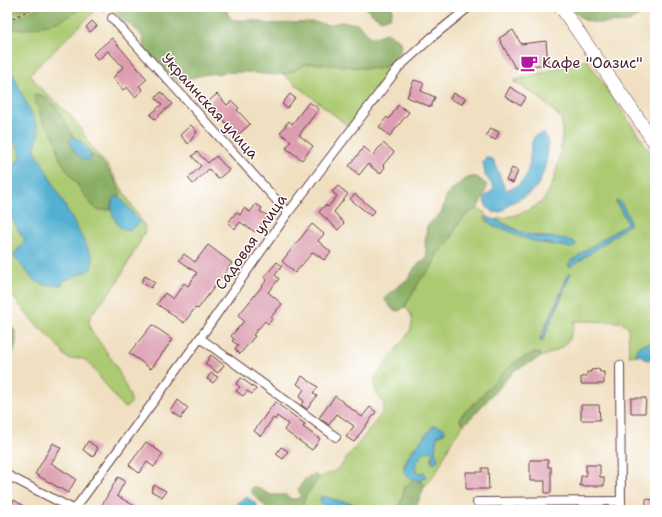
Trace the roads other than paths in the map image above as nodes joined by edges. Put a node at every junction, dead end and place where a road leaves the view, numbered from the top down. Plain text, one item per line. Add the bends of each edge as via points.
1 (469, 7) edge
2 (561, 7) edge
3 (112, 18) road end
4 (655, 143) edge
5 (288, 213) junction
6 (200, 338) junction
7 (620, 365) dead end
8 (336, 437) dead end
9 (7, 475) edge
10 (621, 501) junction
11 (477, 502) dead end
12 (74, 510) edge
13 (621, 510) edge

1 - 5 street, Садовая улица via 398,67
2 - 4 main road
3 - 5 street, Украинская улица
5 - 6 street, Садовая улица
6 - 8 street
6 - 12 street, Садовая улица
7 - 10 street
9 - 12 street
10 - 11 street
10 - 13 street

